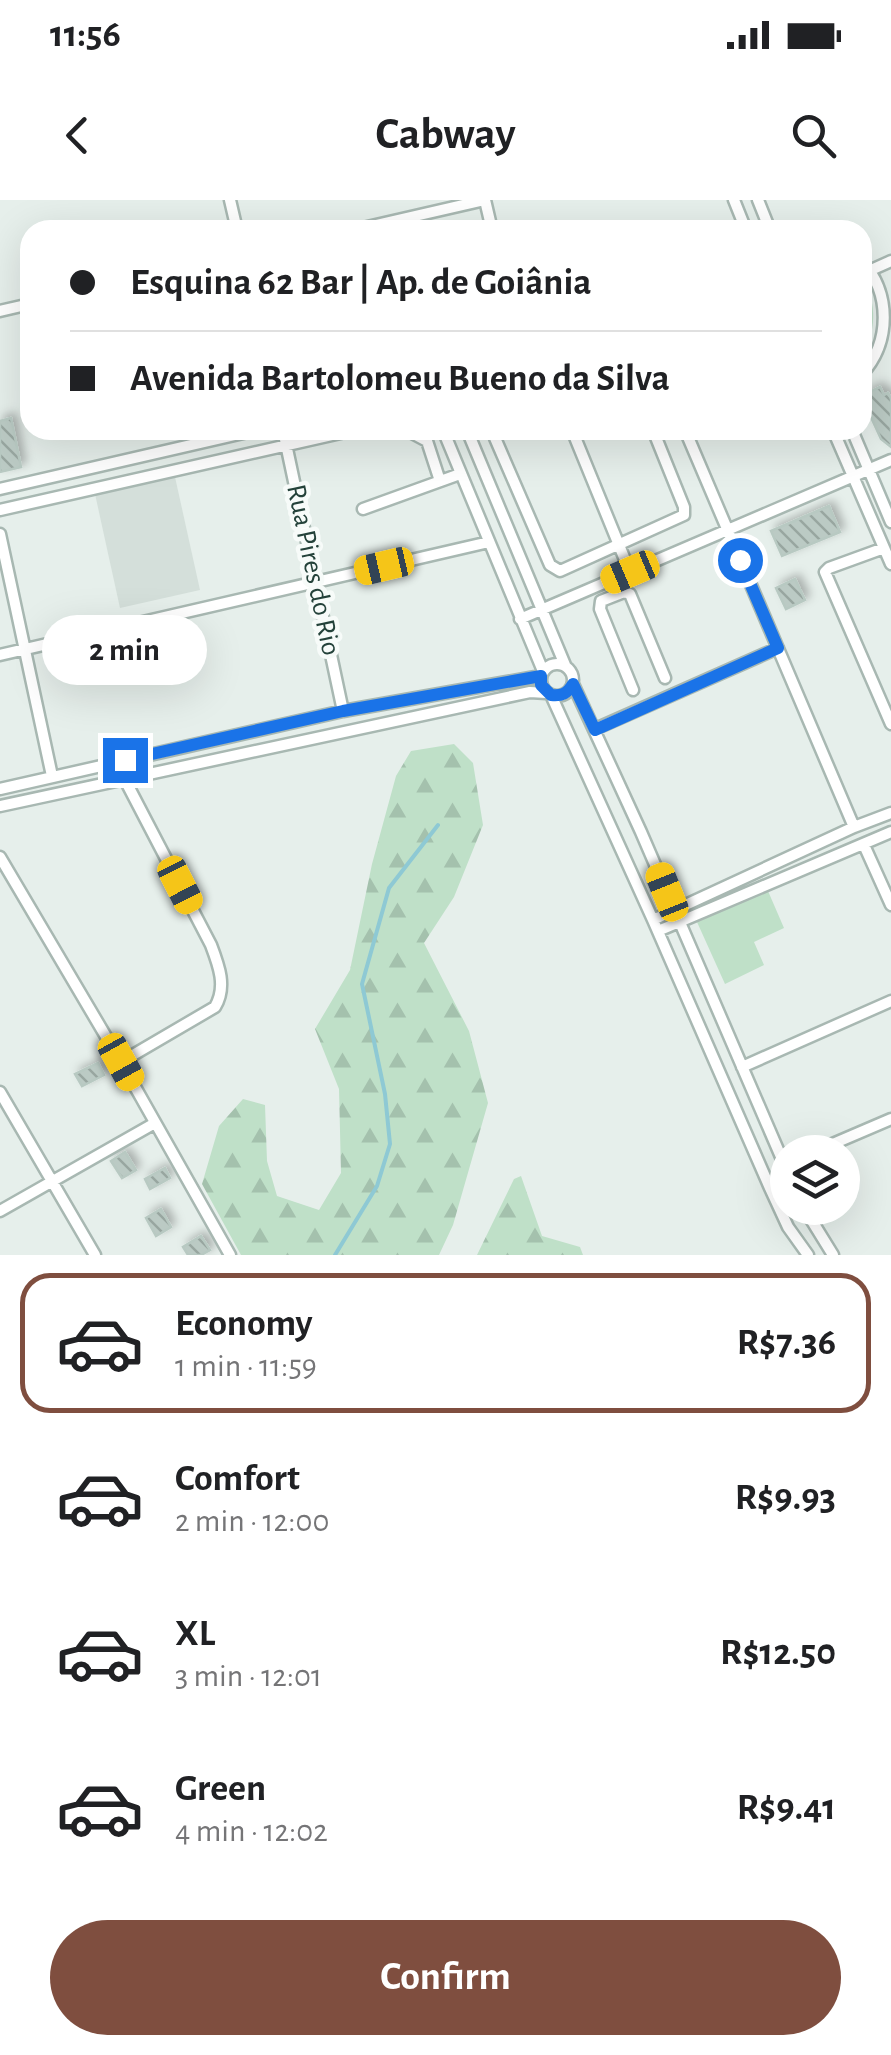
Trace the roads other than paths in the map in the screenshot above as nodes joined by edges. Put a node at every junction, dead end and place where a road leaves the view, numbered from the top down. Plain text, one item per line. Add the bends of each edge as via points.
1 (485, 200) edge
2 (398, 220) edge
3 (886, 290) edge
4 (879, 347) junction
5 (891, 353) edge
6 (872, 358) edge
7 (213, 440) edge
8 (285, 440) edge
9 (305, 440) edge
10 (425, 440) edge
11 (446, 440) edge
12 (470, 440) edge
13 (496, 440) edge
14 (576, 440) edge
15 (657, 440) edge
16 (689, 440) edge
17 (838, 440) edge
18 (856, 440) edge
19 (286, 444) junction
20 (891, 460) edge
21 (869, 469) junction
22 (460, 474) junction
23 (854, 476) junction
24 (440, 482) junction
25 (0, 489) edge
26 (364, 509) dead end
27 (0, 510) edge
28 (891, 522) edge
29 (728, 530) junction
30 (0, 534) edge
31 (489, 542) junction
32 (618, 545) junction
33 (884, 548) junction
34 (891, 564) edge
35 (630, 572) junction
36 (315, 581) junction
37 (607, 582) junction
38 (614, 596) junction
39 (543, 610) junction
40 (520, 619) junction
41 (778, 648) junction
42 (26, 649) junction
43 (0, 655) edge
44 (565, 666) junction
45 (542, 674) junction
46 (665, 678) dead end
47 (573, 684) junction
48 (633, 690) dead end
49 (549, 694) junction
50 (343, 711) junction
51 (891, 724) edge
52 (595, 730) junction
53 (52, 776) junction
54 (124, 778) junction
55 (0, 789) edge
56 (0, 806) edge
57 (891, 813) edge
58 (854, 827) junction
59 (891, 832) edge
60 (864, 844) junction
61 (0, 857) edge
62 (891, 904) edge
63 (677, 915) junction
64 (655, 925) junction
65 (891, 1002) edge
66 (121, 1062) junction
67 (742, 1067) junction
68 (0, 1092) edge
69 (891, 1119) edge
70 (155, 1124) junction
71 (772, 1135) edge
72 (854, 1135) edge
73 (770, 1176) edge
74 (766, 1178) junction
75 (52, 1182) junction
76 (0, 1212) edge
77 (814, 1225) edge
78 (95, 1255) edge
79 (230, 1255) edge
80 (808, 1255) edge
81 (833, 1255) edge

1 - 2 street
3 - 4 street
4 - 5 street
4 - 6 street
7 - 25 street
8 - 19 street, Rua Pires do Rio
9 - 19 street
10 - 24 street
11 - 22 street
12 - 39 street
13 - 32 street via 553,568 563,571
14 - 32 street
15 - 32 street via 684,512
16 - 29 street
17 - 23 street
18 - 21 street
19 - 27 street
19 - 36 street, Rua Pires do Rio
20 - 21 street
21 - 23 street
21 - 28 street
22 - 24 street
22 - 31 street
23 - 29 street
23 - 33 street
24 - 26 street
29 - 35 street
29 - 41 street
30 - 42 street
31 - 36 street
31 - 40 street
32 - 35 street
33 - 34 street
33 - 51 street via 825,572
35 - 37 street
36 - 42 street
36 - 50 street, Rua Pires do Rio
37 - 38 street
37 - 39 street
38 - 46 street via 630,594
38 - 48 street via 600,609
39 - 40 street
39 - 44 street
40 - 45 street
41 - 52 street
41 - 58 street
42 - 43 street
42 - 53 street
44 - 45 street via 557,663
44 - 47 street
45 - 49 street
45 - 50 street
47 - 49 street via 560,696
47 - 52 street
49 - 54 street via 530,692
49 - 64 street
50 - 53 street
52 - 63 street
53 - 55 street
54 - 56 street
54 - 66 street via 211,945 222,990 215,1007
57 - 58 street
58 - 63 street
59 - 60 street
60 - 62 street
60 - 63 street
61 - 66 street
63 - 64 street
63 - 67 street
64 - 74 street
65 - 67 street
66 - 70 street
67 - 71 street
68 - 75 street
69 - 72 street
70 - 75 street
70 - 79 street
73 - 74 street
74 - 80 street
75 - 76 street
75 - 78 street
77 - 81 street

